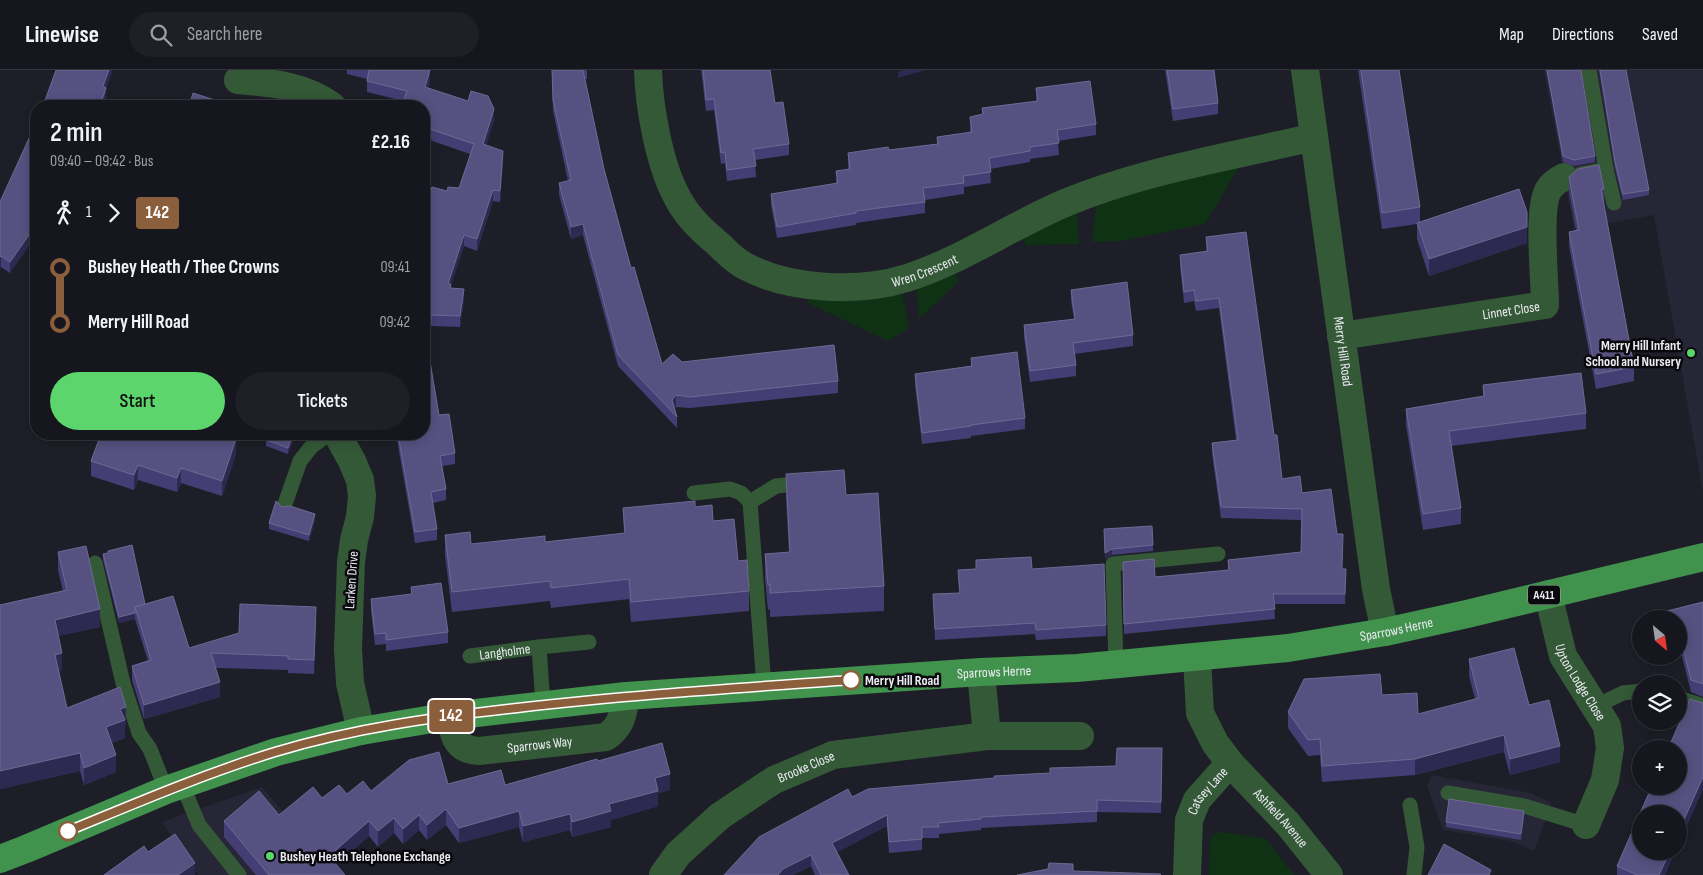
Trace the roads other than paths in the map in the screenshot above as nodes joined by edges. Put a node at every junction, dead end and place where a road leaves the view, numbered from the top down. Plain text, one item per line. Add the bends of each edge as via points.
1 (648, 70) edge
2 (1305, 70) edge
3 (1588, 70) edge
4 (282, 77) edge
5 (238, 80) dead end
6 (322, 100) edge
7 (1314, 138) junction
8 (1605, 165) junction
9 (1564, 177) joint
10 (1614, 203) dead end
11 (1341, 336) junction
12 (320, 440) edge
13 (340, 440) edge
14 (822, 482) edge
15 (694, 493) dead end
16 (750, 502) junction
17 (285, 504) dead end
18 (1218, 554) dead end
19 (1703, 557) edge
20 (95, 563) dead end
21 (1548, 594) junction
22 (1385, 632) junction
23 (589, 642) dead end
24 (539, 647) junction
25 (470, 656) dead end
26 (1197, 658) junction
27 (1116, 665) junction
28 (981, 672) junction
29 (764, 686) junction
30 (1632, 692) edge
31 (626, 696) junction
32 (1687, 701) edge
33 (543, 705) junction
34 (1596, 706) junction
35 (1703, 706) edge
36 (450, 716) junction
37 (361, 731) junction
38 (987, 736) junction
39 (1080, 736) dead end
40 (1230, 763) junction
41 (174, 787) junction
42 (1448, 793) dead end
43 (1410, 805) dead end
44 (1586, 825) joint
45 (0, 858) edge
46 (239, 875) edge
47 (662, 875) edge
48 (1187, 875) edge
49 (1328, 875) edge
50 (1414, 875) edge

1 - 7 street, Wren Crescent via 655,128 663,161 675,195 688,214 744,266 784,281 817,286 856,287 907,278 948,262 1064,203 1130,180
2 - 7 street, Merry Hill Road
3 - 8 lane
4 - 5 street
4 - 6 street
7 - 11 street, Merry Hill Road
8 - 9 lane via 1606,169
8 - 10 lane
9 - 11 street, Linnet Close via 1549,189 1542,210 1545,305
11 - 22 street, Merry Hill Road via 1376,589
12 - 17 lane via 310,447 300,461
13 - 37 street, Larken Drive via 360,480 362,496 354,540 348,649 350,683
14 - 16 lane via 776,486
15 - 16 lane via 730,489 741,493
16 - 29 lane
18 - 27 lane via 1113,564
19 - 21 main road, Sparrows Herne / A411
20 - 41 lane via 122,683 139,733
21 - 22 main road, Sparrows Herne / A411
21 - 34 street, Upton Lodge Close via 1564,656
22 - 26 main road, Sparrows Herne / A411 via 1288,648
23 - 24 lane, Langholme
24 - 25 lane, Langholme
24 - 33 lane, Langholme
26 - 27 main road, Sparrows Herne / A411
26 - 40 street, Catsey Lane via 1200,713 1215,743
27 - 28 main road, Sparrows Herne / A411
28 - 29 main road, Sparrows Herne / A411
28 - 38 street
29 - 31 main road, Sparrows Herne / A411
30 - 34 lane
31 - 33 main road, Sparrows Herne / A411
31 - 36 street, Sparrows Way via 622,719 606,737 470,751 462,747 455,737
32 - 35 lane
33 - 36 main road, Sparrows Herne / A411
34 - 44 street, Upton Lodge Close via 1607,726 1610,748 1606,780
36 - 37 main road, Sparrows Herne / A411
37 - 41 main road, Sparrows Herne / A411 via 276,752
38 - 39 street, Brooke Close
38 - 47 street, Brooke Close via 833,755 774,780 720,816 678,854
40 - 48 street, Catsey Lane via 1197,800 1189,820
40 - 49 street, Ashfield Avenue via 1288,824
41 - 45 main road, Sparrows Herne / A411
41 - 46 lane
42 - 44 lane via 1524,806
43 - 50 lane via 1417,847

